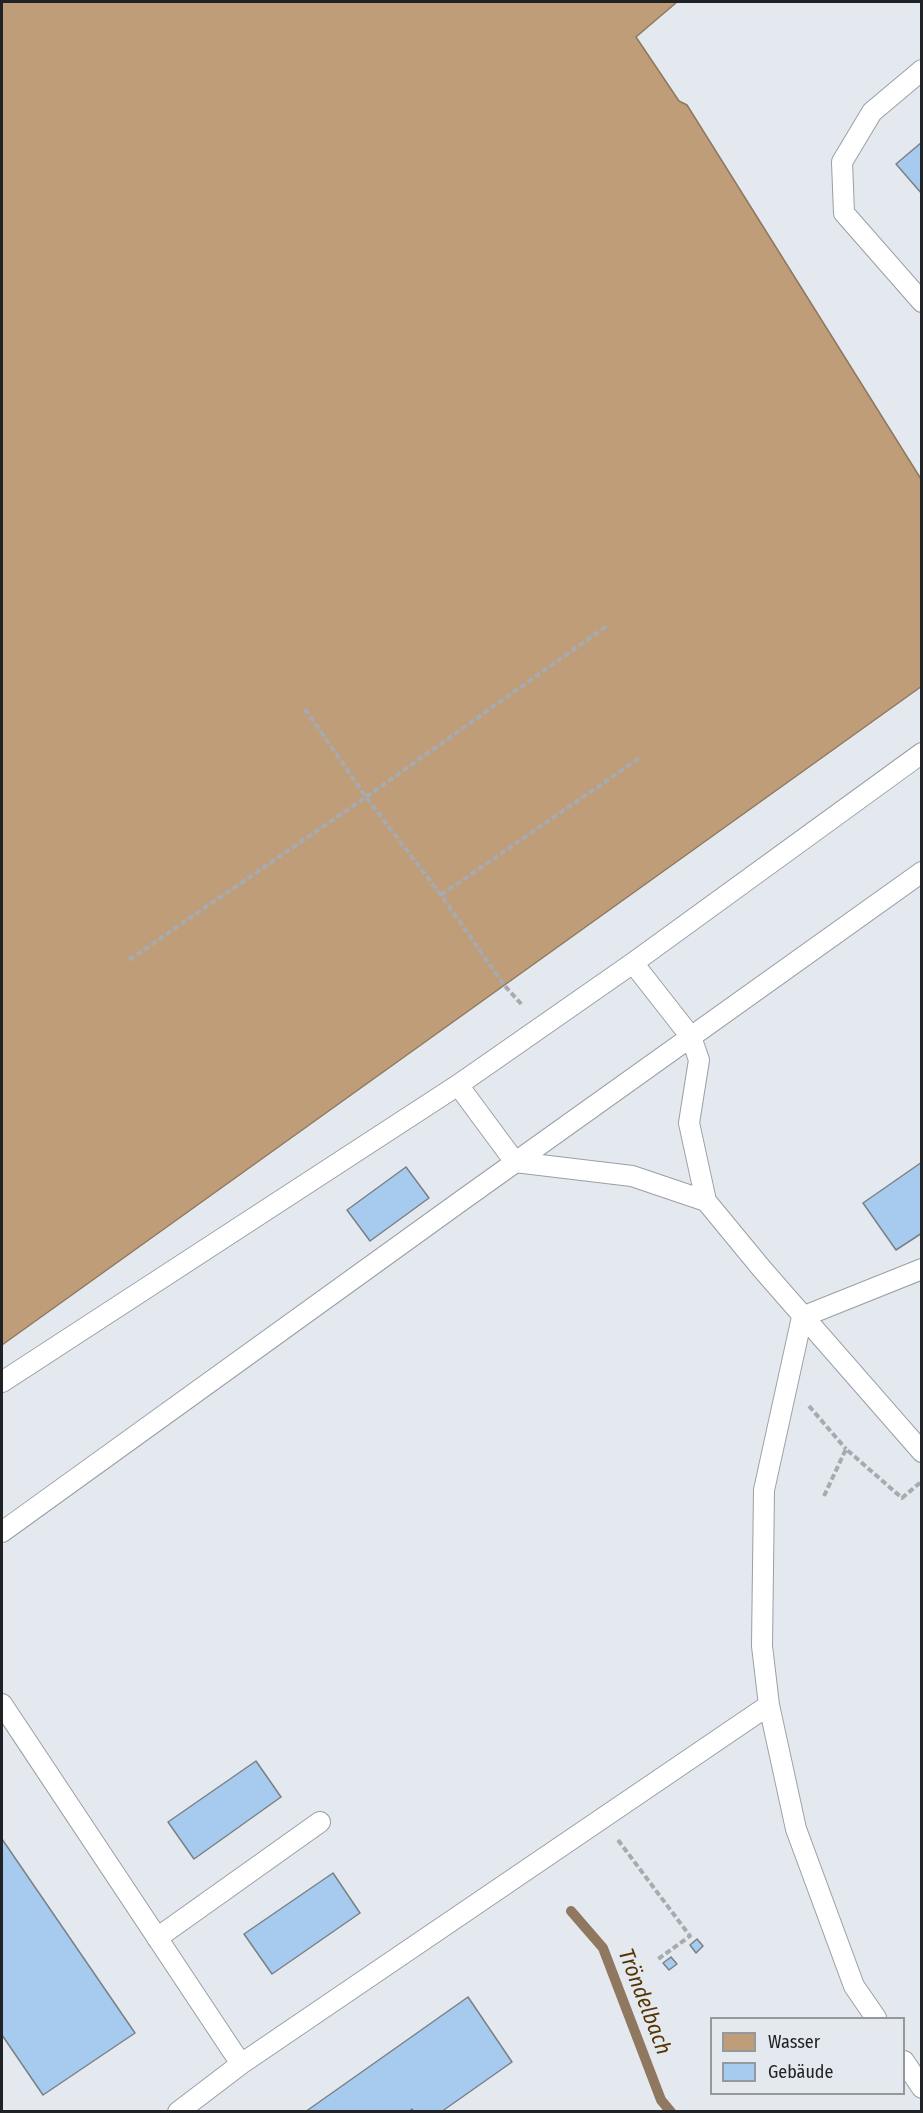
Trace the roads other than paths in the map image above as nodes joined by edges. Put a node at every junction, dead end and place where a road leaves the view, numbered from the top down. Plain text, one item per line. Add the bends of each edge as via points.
1 (921, 70) edge
2 (921, 302) edge
3 (921, 753) edge
4 (921, 872) edge
5 (633, 963) junction
6 (691, 1037) junction
7 (458, 1085) junction
8 (515, 1162) junction
9 (706, 1201) junction
10 (921, 1269) edge
11 (802, 1317) junction
12 (2, 1382) edge
13 (921, 1452) edge
14 (2, 1532) edge
15 (2, 1704) edge
16 (769, 1705) junction
17 (320, 1822) dead end
18 (157, 1938) junction
19 (875, 2017) edge
20 (241, 2064) junction
21 (905, 2064) edge
22 (921, 2088) edge
23 (178, 2112) edge

1 - 2 lane via 872,112 842,162 844,213
3 - 5 lane
4 - 6 lane
5 - 6 lane
5 - 7 lane
6 - 8 lane
6 - 9 lane via 699,1060 689,1123
7 - 8 lane
7 - 12 lane
8 - 9 lane via 632,1176
8 - 14 lane
9 - 11 lane
10 - 11 lane
11 - 13 lane
11 - 16 lane via 764,1490 762,1646
15 - 18 lane
16 - 19 lane via 796,1829 854,1986
16 - 20 lane
17 - 18 lane
18 - 20 lane
20 - 23 lane
21 - 22 lane

